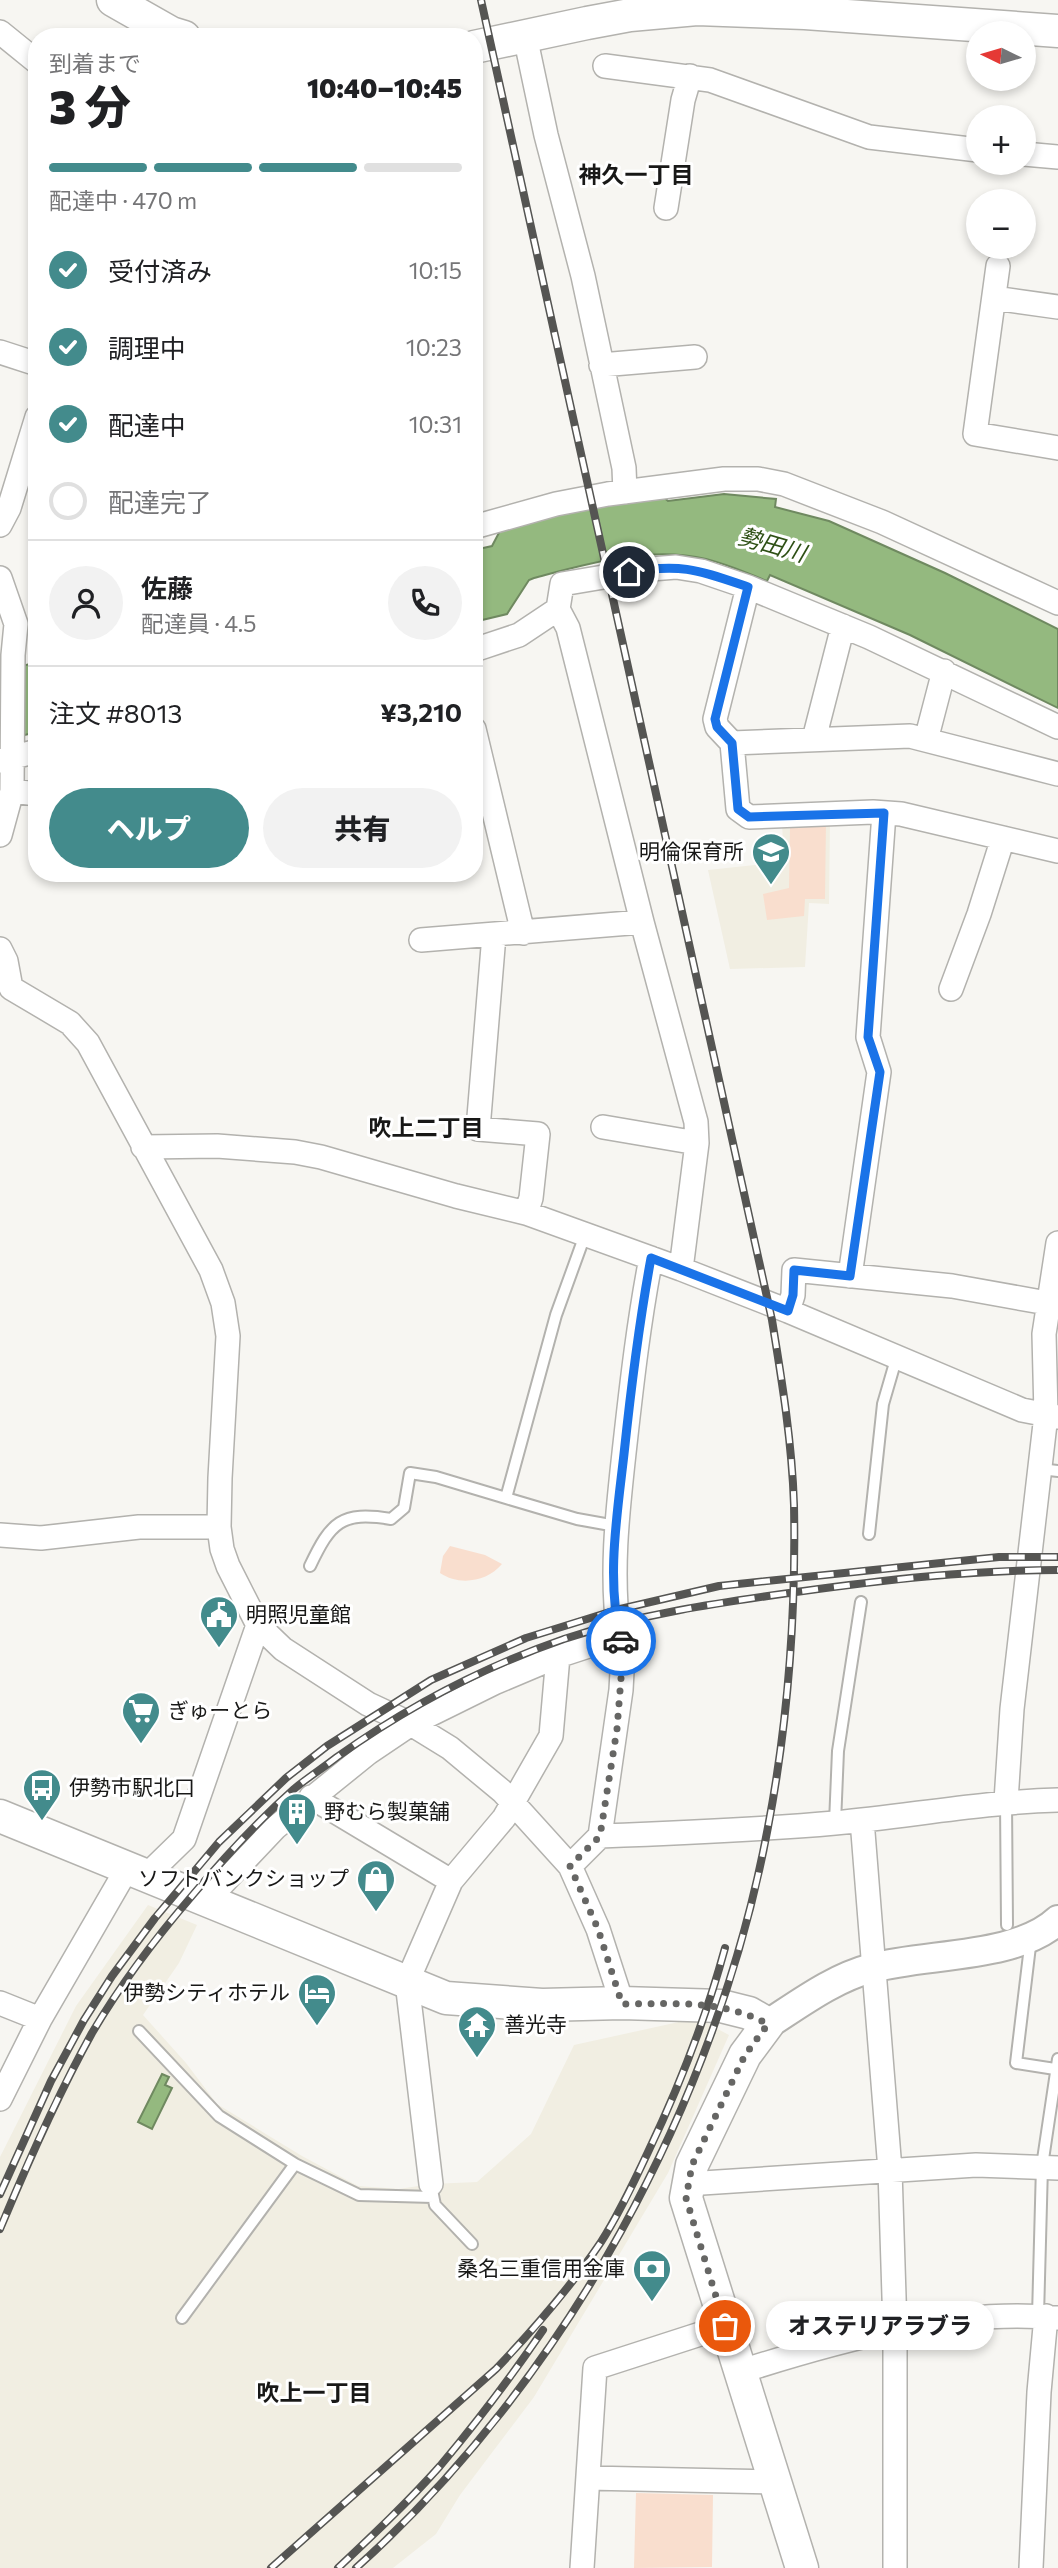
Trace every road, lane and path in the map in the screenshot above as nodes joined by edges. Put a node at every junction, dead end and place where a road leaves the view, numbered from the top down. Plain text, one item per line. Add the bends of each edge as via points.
1 (113, 0) edge
2 (162, 28) edge
3 (1058, 31) edge
4 (0, 32) edge
5 (525, 36) junction
6 (483, 45) edge
7 (28, 55) edge
8 (605, 66) dead end
9 (690, 76) junction
10 (966, 149) edge
11 (1036, 155) edge
12 (1058, 156) edge
13 (666, 208) dead end
14 (998, 266) dead end
15 (993, 298) junction
16 (1058, 307) edge
17 (0, 352) edge
18 (695, 357) dead end
19 (28, 361) edge
20 (601, 365) junction
21 (28, 446) edge
22 (1058, 448) edge
23 (625, 492) junction
24 (483, 524) edge
25 (0, 525) edge
26 (0, 578) edge
27 (748, 587) junction
28 (1058, 603) edge
29 (558, 609) junction
30 (843, 625) junction
31 (16, 645) edge
32 (483, 647) edge
33 (944, 671) junction
34 (1058, 727) edge
35 (814, 739) junction
36 (926, 740) junction
37 (732, 743) junction
38 (28, 752) edge
39 (9, 755) edge
40 (483, 766) edge
41 (1058, 774) edge
42 (12, 791) junction
43 (28, 793) edge
44 (884, 813) junction
45 (0, 835) edge
46 (1003, 838) junction
47 (1058, 851) edge
48 (642, 922) junction
49 (523, 933) junction
50 (494, 935) junction
51 (421, 940) dead end
52 (0, 949) edge
53 (951, 989) dead end
54 (6, 990) edge
55 (603, 1127) dead end
56 (697, 1143) junction
57 (143, 1147) junction
58 (526, 1213) junction
59 (585, 1235) junction
60 (1058, 1243) edge
61 (651, 1258) junction
62 (681, 1269) junction
63 (1056, 1271) edge
64 (850, 1276) junction
65 (1048, 1303) junction
66 (788, 1311) junction
67 (897, 1356) junction
68 (1052, 1416) edge
69 (1049, 1470) edge
70 (506, 1497) junction
71 (616, 1525) junction
72 (219, 1527) junction
73 (869, 1534) dead end
74 (0, 1535) edge
75 (310, 1566) dead end
76 (861, 1602) dead end
77 (258, 1625) junction
78 (620, 1636) junction
79 (558, 1656) junction
80 (411, 1724) junction
81 (311, 1797) junction
82 (1058, 1800) edge
83 (1006, 1801) junction
84 (513, 1803) junction
85 (0, 1816) edge
86 (862, 1820) junction
87 (835, 1823) junction
88 (600, 1836) junction
89 (570, 1866) junction
90 (137, 1871) junction
91 (451, 1881) junction
92 (208, 1899) junction
93 (1058, 1920) edge
94 (1019, 1932) junction
95 (874, 1967) junction
96 (407, 1982) junction
97 (0, 2003) edge
98 (622, 2004) junction
99 (40, 2019) junction
100 (768, 2024) junction
101 (139, 2031) dead end
102 (1057, 2064) edge
103 (0, 2099) edge
104 (295, 2164) junction
105 (1050, 2167) edge
106 (890, 2170) junction
107 (687, 2184) junction
108 (432, 2190) junction
109 (472, 2244) dead end
110 (1047, 2317) edge
111 (182, 2318) dead end
112 (725, 2326) junction
113 (895, 2328) junction
114 (740, 2372) junction
115 (588, 2478) junction
116 (774, 2482) junction
117 (583, 2568) edge
118 (802, 2568) edge
119 (895, 2568) edge
120 (1031, 2568) edge

1 - 2 main road
3 - 5 main road via 709,9 630,15
4 - 7 street
5 - 6 main road
5 - 20 street
8 - 9 street
9 - 10 street via 755,94 869,137
9 - 13 street
11 - 12 street
14 - 15 street
15 - 16 street
15 - 22 street via 975,434
17 - 19 street
18 - 20 street
20 - 23 street
21 - 25 street
23 - 24 street via 556,503
23 - 28 street via 724,479 784,484 883,522
26 - 31 street via 16,624
27 - 29 street via 701,571 651,569 562,584
27 - 30 street
27 - 37 street via 715,719
29 - 32 street via 519,635
29 - 48 street via 568,628
30 - 33 street
30 - 35 street
31 - 39 street
33 - 34 street
33 - 36 street
35 - 36 street via 910,736
35 - 37 street
36 - 41 street
37 - 44 street via 738,809 749,817
38 - 39 street
39 - 42 street
40 - 49 street
42 - 43 street
42 - 45 street
44 - 46 street
44 - 64 street via 868,1037 880,1072
46 - 47 street
46 - 53 street
48 - 49 street
48 - 56 street via 696,1122
49 - 50 street
50 - 51 street
50 - 58 street via 478,1129 538,1134
52 - 54 street via 6,961
54 - 57 street via 70,1023 88,1043
55 - 56 street
56 - 62 street
57 - 58 street via 295,1152
57 - 72 street via 211,1270 223,1303 228,1336
58 - 59 street
59 - 61 street
59 - 70 lane via 556,1315
60 - 63 street
61 - 62 street
61 - 71 street via 638,1325
62 - 66 street
63 - 65 street
64 - 65 street via 951,1286
64 - 66 street via 794,1270
65 - 68 street via 1044,1334
66 - 67 street
67 - 68 street via 1022,1410
67 - 73 lane via 883,1404
68 - 69 street
69 - 83 street via 1012,1709
70 - 71 lane via 577,1519
70 - 75 lane via 410,1473 404,1508 391,1519 353,1517 337,1523
71 - 78 street via 614,1583
72 - 74 street via 139,1527 41,1538
72 - 77 street via 228,1566
76 - 87 lane via 838,1751
77 - 80 street via 283,1649 369,1704
77 - 90 street via 184,1839
78 - 79 street
78 - 88 street via 619,1716
79 - 80 street
79 - 84 street via 551,1737
80 - 81 street
80 - 84 street via 450,1748
81 - 91 street
81 - 92 street via 258,1844
82 - 83 street
83 - 86 street
83 - 94 lane
84 - 89 street
84 - 91 street
85 - 90 main road
86 - 87 street
86 - 95 street
87 - 88 street
88 - 89 street
89 - 98 street via 598,1929
90 - 92 main road
90 - 99 street
91 - 96 street
92 - 96 main road
93 - 94 street
94 - 95 street via 1007,1945
94 - 102 lane via 1016,2063
95 - 100 street via 827,1986
95 - 106 street
96 - 98 main road via 446,1998 542,2005
96 - 108 street
97 - 99 street
98 - 100 main road via 721,2006
99 - 103 street
100 - 107 main road via 745,2055
101 - 104 lane via 219,2116
102 - 105 lane
104 - 108 lane via 359,2195
104 - 111 lane
105 - 106 street
105 - 110 lane
106 - 107 street
106 - 113 street
107 - 112 main road via 691,2220
108 - 109 lane via 435,2205
110 - 113 street
110 - 120 street
112 - 114 main road
112 - 115 street via 595,2368
113 - 114 street
113 - 119 street
114 - 116 main road
115 - 116 street
115 - 117 street
116 - 118 main road

